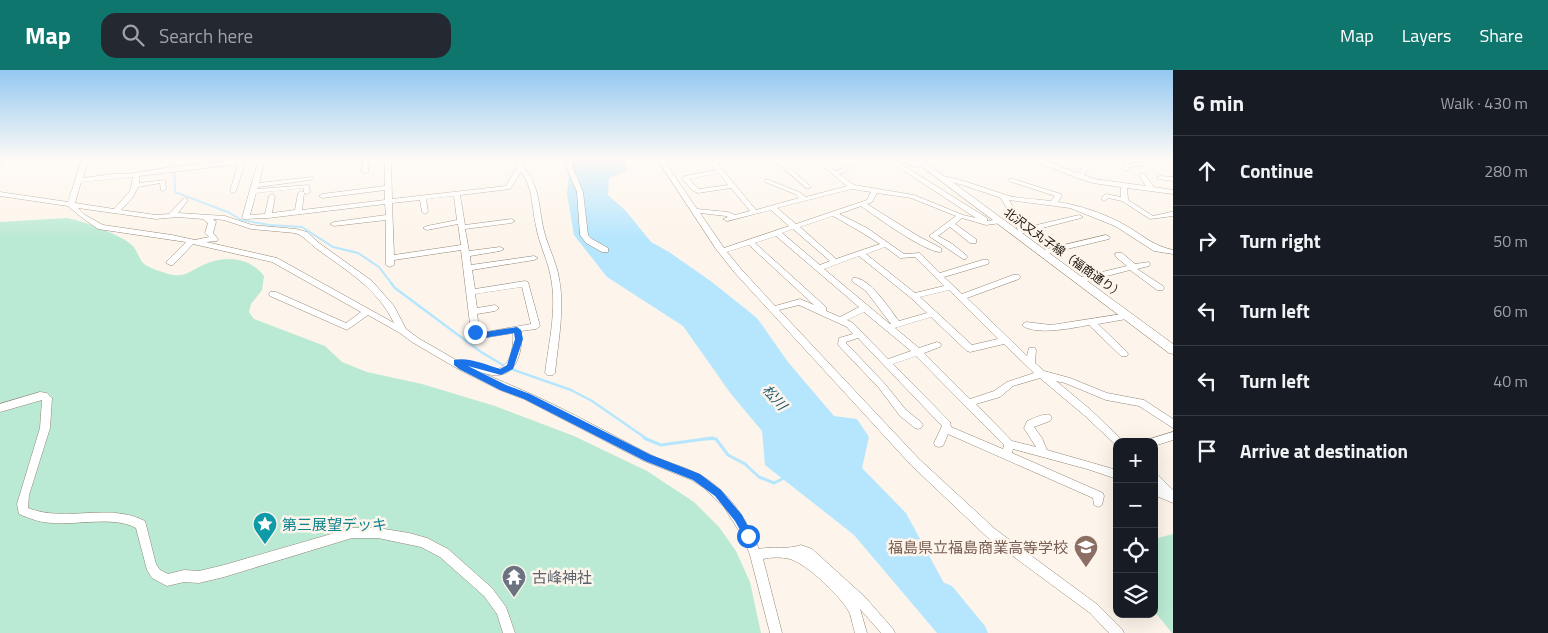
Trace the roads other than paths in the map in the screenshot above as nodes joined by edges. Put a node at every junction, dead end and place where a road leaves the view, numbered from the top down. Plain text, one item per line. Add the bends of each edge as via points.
1 (77, 185) edge
2 (136, 185) edge
3 (163, 185) edge
4 (235, 185) edge
5 (269, 185) edge
6 (511, 185) edge
7 (530, 185) edge
8 (577, 185) edge
9 (677, 185) edge
10 (691, 185) edge
11 (777, 185) edge
12 (932, 185) edge
13 (950, 185) edge
14 (975, 185) edge
15 (1028, 185) edge
16 (1120, 185) edge
17 (1149, 185) edge
18 (732, 186) joint
19 (1124, 186) junction
20 (852, 187) joint
21 (254, 188) junction
22 (388, 188) joint
23 (163, 189) dead end
24 (875, 190) junction
25 (1067, 190) dead end
26 (1152, 190) junction
27 (233, 191) dead end
28 (1173, 192) edge
29 (0, 194) edge
30 (457, 195) junction
31 (1059, 195) junction
32 (272, 196) dead end
33 (322, 196) dead end
34 (1004, 196) junction
35 (423, 199) junction
36 (804, 199) junction
37 (1104, 199) dead end
38 (1124, 199) junction
39 (185, 200) dead end
40 (388, 203) junction
41 (1053, 203) junction
42 (862, 204) junction
43 (71, 205) junction
44 (33, 207) dead end
45 (772, 207) junction
46 (699, 211) dead end
47 (115, 212) junction
48 (298, 212) junction
49 (425, 212) dead end
50 (754, 212) junction
51 (834, 214) junction
52 (1171, 214) dead end
53 (172, 215) junction
54 (268, 216) junction
55 (961, 216) junction
56 (205, 217) junction
57 (389, 217) junction
58 (1079, 217) dead end
59 (244, 220) junction
60 (511, 221) dead end
61 (993, 222) junction
62 (950, 223) junction
63 (334, 224) dead end
64 (461, 224) junction
65 (427, 228) dead end
66 (794, 228) junction
67 (1018, 232) junction
68 (777, 233) junction
69 (929, 234) dead end
70 (1106, 237) dead end
71 (920, 240) junction
72 (973, 241) dead end
73 (192, 242) junction
74 (750, 242) junction
75 (886, 244) junction
76 (500, 249) dead end
77 (605, 250) dead end
78 (726, 250) dead end
79 (938, 250) dead end
80 (465, 251) junction
81 (1173, 252) edge
82 (860, 253) junction
83 (1042, 253) junction
84 (917, 254) junction
85 (1119, 256) dead end
86 (963, 257) dead end
87 (534, 258) dead end
88 (835, 262) junction
89 (985, 262) dead end
90 (170, 263) dead end
91 (1146, 264) dead end
92 (1132, 267) junction
93 (468, 268) junction
94 (819, 268) junction
95 (939, 276) junction
96 (1016, 277) dead end
97 (856, 280) dead end
98 (1080, 280) junction
99 (951, 287) junction
100 (1160, 288) dead end
101 (471, 292) junction
102 (273, 294) dead end
103 (914, 296) junction
104 (962, 297) junction
105 (778, 307) dead end
106 (495, 308) dead end
107 (865, 308) junction
108 (368, 311) junction
109 (473, 312) junction
110 (933, 314) junction
111 (829, 315) junction
112 (1129, 316) junction
113 (841, 320) junction
114 (1091, 322) junction
115 (897, 325) junction
116 (1026, 325) dead end
117 (888, 328) junction
118 (517, 330) junction
119 (403, 331) junction
120 (859, 335) junction
121 (1006, 340) junction
122 (937, 345) dead end
123 (1172, 348) edge
124 (1032, 350) dead end
125 (917, 352) junction
126 (1124, 354) dead end
127 (457, 363) junction
128 (887, 363) junction
129 (1030, 364) junction
130 (550, 374) dead end
131 (1041, 374) junction
132 (968, 402) junction
133 (0, 408) edge
134 (1047, 418) dead end
135 (1173, 424) edge
136 (918, 425) dead end
137 (946, 429) junction
138 (1173, 436) edge
139 (1114, 438) edge
140 (1158, 440) edge
141 (939, 444) dead end
142 (1008, 444) junction
143 (1043, 452) junction
144 (1006, 456) junction
145 (1113, 474) edge
146 (1158, 482) edge
147 (1158, 492) edge
148 (1173, 498) edge
149 (1098, 502) dead end
150 (756, 554) junction
151 (792, 554) junction
152 (509, 633) edge
153 (776, 633) edge
154 (861, 633) edge
155 (889, 633) edge
156 (1118, 633) edge

1 - 43 street
2 - 47 street
3 - 23 street
4 - 27 street
5 - 21 street
6 - 30 street via 508,192
7 - 130 street via 557,293
8 - 77 street via 584,236
9 - 156 street via 738,272 915,462 991,533 1094,609
10 - 18 street via 698,192
11 - 36 street
12 - 61 street
13 - 61 street, 北沢又丸子線（福商通り）
14 - 34 street
15 - 31 street
16 - 19 street
17 - 26 street
18 - 50 street
19 - 26 street
19 - 38 street
20 - 24 street
20 - 36 street
21 - 48 street via 307,186
21 - 59 street
22 - 33 street
22 - 40 street
24 - 42 street via 870,202
24 - 55 street via 912,196
25 - 31 street
26 - 28 street
29 - 43 street
30 - 35 street
30 - 64 street
31 - 41 street
32 - 54 street
34 - 41 street
34 - 67 street
35 - 40 street
35 - 49 street
36 - 45 street
37 - 38 street via 1106,196
38 - 52 street via 1152,218
39 - 53 street
40 - 48 street
40 - 57 street
41 - 81 street via 1072,206 1118,224 1157,249
42 - 51 street
42 - 71 street
43 - 44 street
43 - 47 street
43 - 73 street via 82,216 102,227
45 - 50 street
45 - 66 street
46 - 50 street via 728,214 731,218
47 - 53 street via 156,217
48 - 54 street
51 - 66 street
51 - 75 street
53 - 56 street
54 - 59 street
55 - 61 street
55 - 62 street
56 - 59 street
56 - 73 street via 212,222 209,233 214,239
57 - 63 street
57 - 80 street via 390,261
58 - 67 street
59 - 119 street via 251,227 296,230 304,234 370,283 391,308
60 - 64 street
61 - 67 street, 北沢又丸子線（福商通り）
62 - 72 street
62 - 86 street via 933,236
64 - 65 street
64 - 80 street
66 - 68 street
66 - 88 street
67 - 83 street, 北沢又丸子線（福商通り）
68 - 74 street
68 - 94 street
69 - 71 street
70 - 83 street
71 - 79 street
71 - 84 street
73 - 90 street
73 - 108 street via 274,260
74 - 78 street
74 - 111 street
75 - 82 street
75 - 84 street via 903,256
76 - 80 street
80 - 93 street
82 - 88 street
82 - 103 street
83 - 98 street, 北沢又丸子線（福商通り）
84 - 95 street
85 - 92 street
87 - 93 street
88 - 94 street
89 - 95 street
91 - 92 street
92 - 98 street
92 - 100 street
93 - 101 street
94 - 107 street
95 - 99 street
96 - 104 street
97 - 115 street via 868,289
98 - 112 street, 北沢又丸子線（福商通り）
99 - 103 street
99 - 104 street
101 - 109 street
101 - 118 street via 525,284 536,326
102 - 108 street via 347,327
103 - 110 street
104 - 121 street
105 - 111 street via 800,302
106 - 109 street
107 - 113 street
107 - 117 street
108 - 119 street
109 - 118 street via 477,336
110 - 115 street
110 - 121 street via 970,349
111 - 113 street
112 - 114 street
112 - 123 street, 北沢又丸子線（福商通り）
113 - 120 street
114 - 116 street via 1051,328
114 - 126 street
115 - 117 street
117 - 125 street
118 - 127 street via 516,351 506,371 496,372
119 - 127 street
120 - 128 street
120 - 136 street via 842,340 842,344 903,413
121 - 129 street
122 - 125 street
124 - 129 street
125 - 128 street
125 - 132 street
127 - 150 street via 648,458 696,477 718,493 738,518
128 - 137 street via 947,425
129 - 131 street
131 - 132 street via 1010,384 997,394
131 - 135 street via 1067,380 1106,396 1141,403
131 - 139 street
132 - 142 street
133 - 152 street via 43,395 46,398 45,428 24,495 23,510 48,519 118,518 138,522 151,566 163,579 199,577 352,533 378,533 423,542 444,553 497,603
134 - 143 street via 1030,424 1029,428
137 - 141 street
137 - 144 street
138 - 140 street
142 - 143 street
142 - 144 street
143 - 145 street
144 - 149 street via 1099,496
146 - 148 street
147 - 148 street
150 - 151 street
150 - 153 street
151 - 154 street via 819,572 849,602
151 - 155 street via 801,550 816,560 861,601

